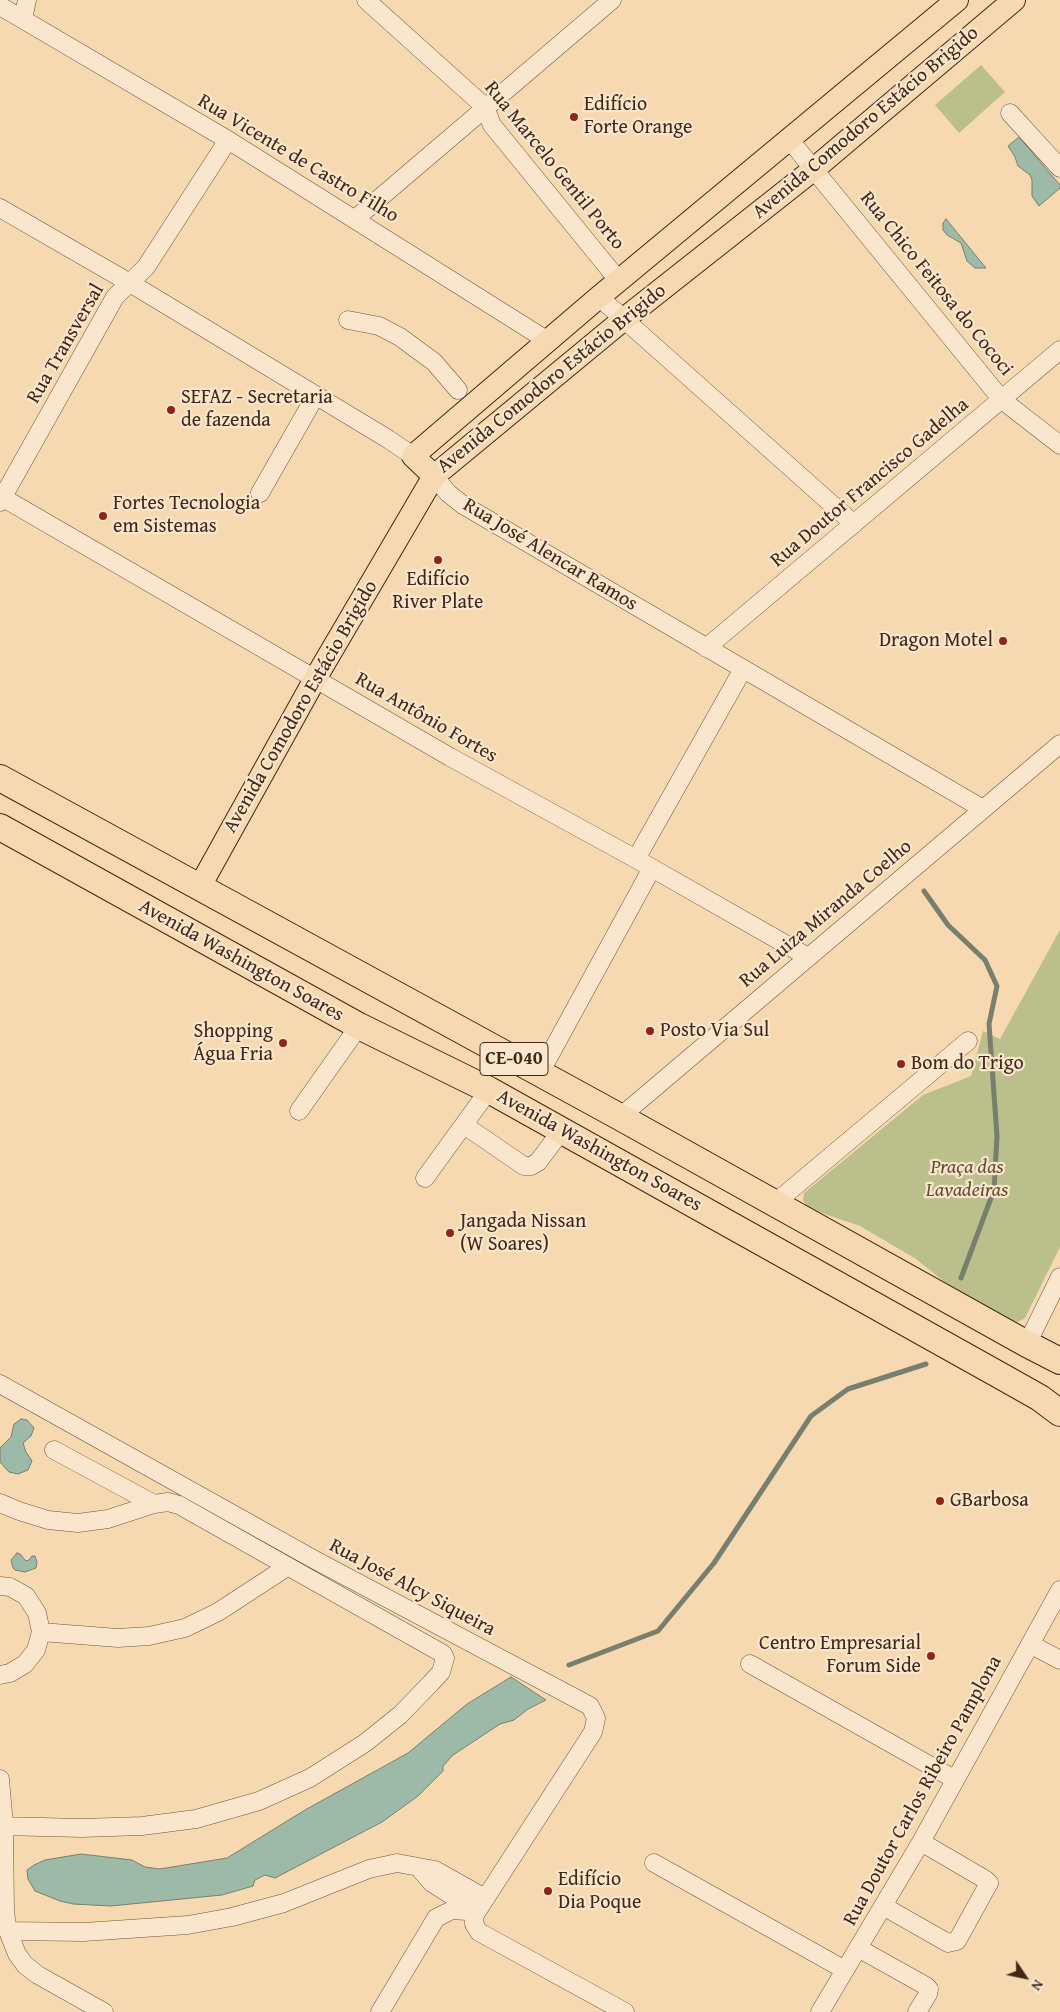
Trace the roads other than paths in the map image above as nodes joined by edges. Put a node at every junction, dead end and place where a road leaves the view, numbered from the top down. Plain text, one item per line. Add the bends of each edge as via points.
1 (27, 0) edge
2 (366, 0) edge
3 (612, 0) edge
4 (957, 0) edge
5 (1014, 0) edge
6 (0, 6) edge
7 (22, 19) junction
8 (485, 107) junction
9 (1010, 113) dead end
10 (789, 139) junction
11 (228, 140) junction
12 (1060, 168) edge
13 (814, 169) junction
14 (0, 208) edge
15 (355, 219) junction
16 (618, 281) junction
17 (130, 283) junction
18 (599, 297) junction
19 (624, 319) junction
20 (348, 320) dead end
21 (548, 341) junction
22 (1060, 350) edge
23 (316, 396) junction
24 (463, 398) junction
25 (1002, 400) junction
26 (1060, 445) edge
27 (413, 456) junction
28 (434, 476) junction
29 (260, 494) dead end
30 (1, 498) edge
31 (854, 524) junction
32 (706, 648) junction
33 (744, 669) junction
34 (315, 679) junction
35 (1060, 744) edge
36 (0, 778) edge
37 (983, 809) junction
38 (0, 827) edge
39 (636, 859) junction
40 (652, 868) junction
41 (199, 888) junction
42 (808, 957) junction
43 (359, 1026) junction
44 (968, 1041) dead end
45 (540, 1073) junction
46 (489, 1090) junction
47 (299, 1111) dead end
48 (620, 1117) junction
49 (464, 1125) junction
50 (562, 1130) junction
51 (425, 1178) dead end
52 (775, 1203) junction
53 (1060, 1277) edge
54 (1027, 1344) junction
55 (1060, 1361) edge
56 (0, 1384) edge
57 (1060, 1413) edge
58 (54, 1450) dead end
59 (0, 1503) edge
60 (154, 1504) junction
61 (287, 1567) junction
62 (0, 1586) edge
63 (1060, 1590) edge
64 (41, 1632) junction
65 (1030, 1644) junction
66 (1060, 1660) edge
67 (750, 1664) dead end
68 (0, 1674) edge
69 (954, 1779) junction
70 (0, 1780) edge
71 (2, 1826) edge
72 (921, 1842) junction
73 (654, 1863) dead end
74 (883, 1906) junction
75 (479, 1909) junction
76 (8, 1931) junction
77 (858, 1948) junction
78 (845, 1970) junction
79 (104, 2012) edge
80 (380, 2012) edge
81 (625, 2012) edge
82 (821, 2012) edge
83 (917, 2012) edge

1 - 7 street
2 - 8 street, Rua Marcelo Gentil Porto
3 - 8 street
4 - 10 main road, Avenida Comodoro Estácio Brigido
5 - 13 main road, Avenida Comodoro Estácio Brigido
6 - 7 street, Rua Vicente de Castro Filho
7 - 11 street, Rua Vicente de Castro Filho
8 - 15 street
8 - 16 street, Rua Marcelo Gentil Porto via 492,125
9 - 12 street
10 - 13 street, Rua Chico Feitosa do Cococi
10 - 16 main road, Avenida Comodoro Estácio Brigido
11 - 15 street, Rua Vicente de Castro Filho
11 - 17 street, Rua Transversal via 146,267
13 - 19 main road, Avenida Comodoro Estácio Brigido
13 - 25 street, Rua Chico Feitosa do Cococi
14 - 17 street, Rua José Alencar Ramos
15 - 21 street, Rua Vicente de Castro Filho
16 - 18 main road, Avenida Comodoro Estácio Brigido
17 - 23 street, Rua José Alencar Ramos
17 - 30 street, Rua Transversal via 115,298
18 - 19 street
18 - 21 main road, Avenida Comodoro Estácio Brigido
19 - 28 main road, Avenida Comodoro Estácio Brigido
19 - 31 street
20 - 24 street via 380,326 400,337 434,362
21 - 24 main road, Avenida Comodoro Estácio Brigido
22 - 25 street, Rua Doutor Francisco Gadelha
23 - 27 street, Rua José Alencar Ramos
23 - 29 street
24 - 27 main road, Avenida Comodoro Estácio Brigido
25 - 26 street, Rua Chico Feitosa do Cococi
25 - 31 street, Rua Doutor Francisco Gadelha
27 - 28 main road, Rua José Alencar Ramos
28 - 32 street, Rua José Alencar Ramos via 463,505
28 - 34 main road, Avenida Comodoro Estácio Brigido
30 - 34 street, Rua Antônio Fortes
31 - 32 street, Rua Doutor Francisco Gadelha
32 - 33 street, Rua José Alencar Ramos
33 - 37 street, Rua José Alencar Ramos
33 - 39 street
34 - 39 street, Rua Antônio Fortes
34 - 41 main road, Avenida Comodoro Estácio Brigido
35 - 37 street, Rua Luiza Miranda Coelho
36 - 41 highway, Avenida Washington Soares / CE-040
37 - 42 street, Rua Luiza Miranda Coelho
38 - 43 highway, Avenida Washington Soares / CE-040
39 - 40 street, Rua Antônio Fortes
40 - 42 street, Rua Antônio Fortes
40 - 45 street
41 - 45 highway, Avenida Washington Soares / CE-040
42 - 48 street, Rua Luiza Miranda Coelho
43 - 46 highway, Avenida Washington Soares / CE-040
43 - 47 street
44 - 52 street
45 - 48 highway, Avenida Washington Soares / CE-040
46 - 49 street
46 - 50 highway, Avenida Washington Soares / CE-040
48 - 52 highway, Avenida Washington Soares / CE-040
49 - 50 street via 524,1166 538,1162
49 - 51 street
50 - 57 highway, Avenida Washington Soares / CE-040 via 1040,1398
52 - 54 highway, Avenida Washington Soares / CE-040
53 - 54 street
54 - 55 highway, Avenida Washington Soares / CE-040
56 - 75 street, Rua José Alcy Siqueira via 315,1560 590,1706 596,1718 593,1732
58 - 60 street
59 - 60 street via 48,1520 78,1523 108,1519
60 - 61 street via 168,1502 178,1505
61 - 64 street via 218,1612 185,1628 149,1636 118,1638
61 - 71 street via 442,1654 445,1664 441,1672 400,1715 365,1743 310,1778 259,1801 196,1819 142,1826
62 - 64 street via 10,1587 26,1596 37,1613
63 - 65 street, Rua Doutor Carlos Ribeiro Pamplona
64 - 68 street via 36,1650 25,1664 10,1673
65 - 66 street
65 - 69 street, Rua Doutor Carlos Ribeiro Pamplona
67 - 69 street
69 - 72 street, Rua Doutor Carlos Ribeiro Pamplona
70 - 71 street
71 - 76 street
72 - 74 street, Rua Doutor Carlos Ribeiro Pamplona
72 - 74 street via 989,1883 958,1942 948,1944
73 - 78 street
74 - 77 street, Rua Doutor Carlos Ribeiro Pamplona
75 - 76 street via 435,1870 397,1863 369,1869 284,1903 188,1925 84,1932
75 - 80 street via 452,1910 436,1918
75 - 81 street via 474,1924 479,1932
76 - 79 street via 17,1954 30,1970
77 - 78 street, Rua Doutor Carlos Ribeiro Pamplona
77 - 83 street via 929,1989
78 - 82 street, Rua Doutor Carlos Ribeiro Pamplona

